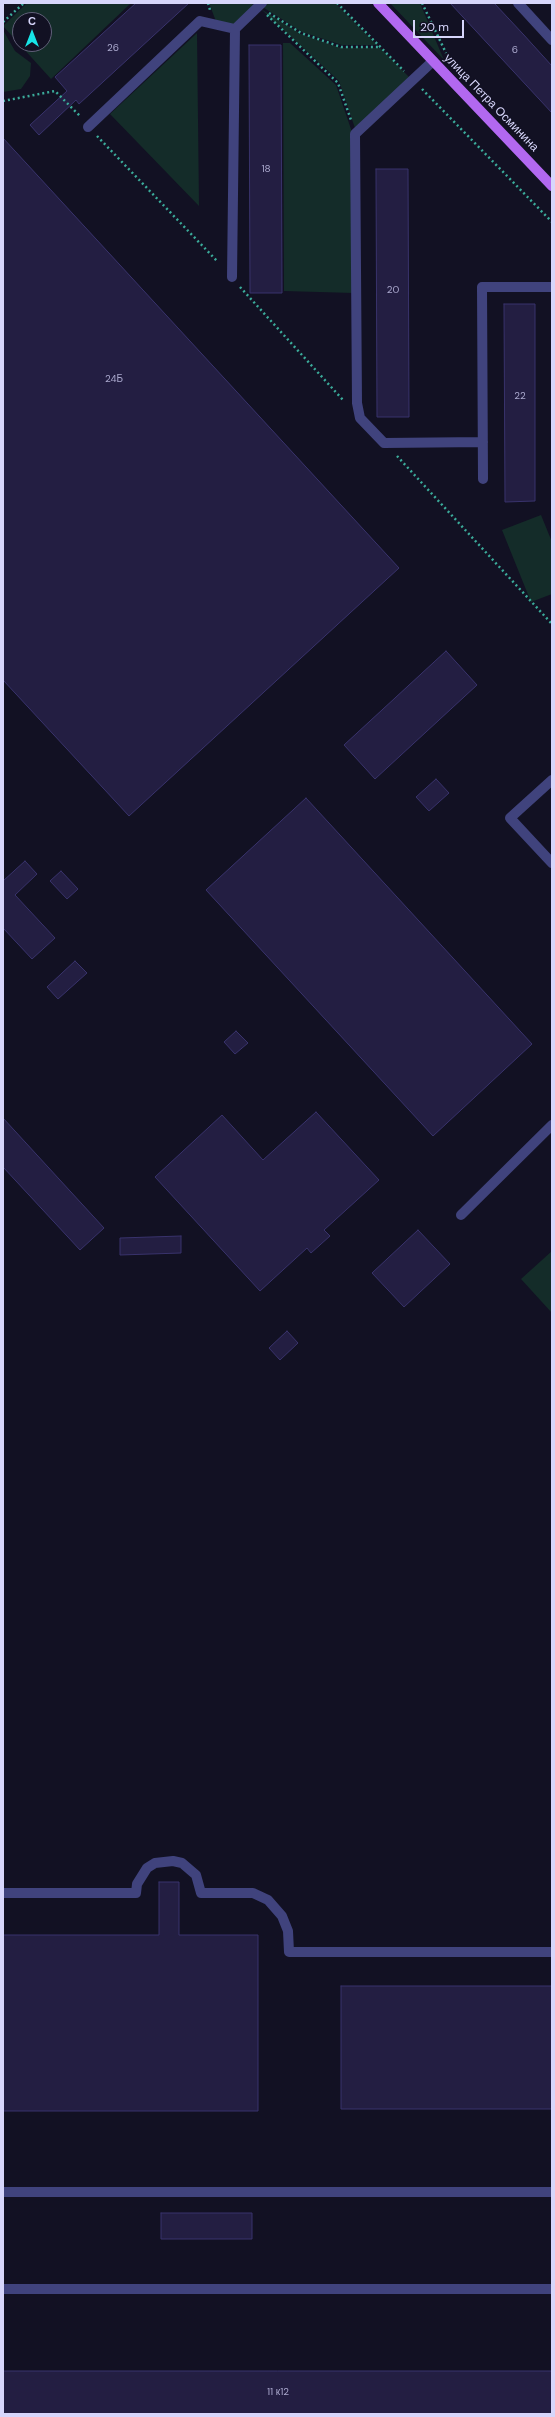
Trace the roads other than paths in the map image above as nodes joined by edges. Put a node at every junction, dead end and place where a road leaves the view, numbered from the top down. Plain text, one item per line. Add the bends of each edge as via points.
1 (378, 3) edge
2 (518, 3) edge
3 (260, 5) edge
4 (235, 29) junction
5 (552, 40) edge
6 (433, 62) junction
7 (88, 127) road end
8 (552, 186) edge
9 (232, 277) road end
10 (552, 287) edge
11 (483, 442) junction
12 (483, 479) dead end
13 (552, 780) edge
14 (552, 863) edge
15 (552, 1125) edge
16 (461, 1214) dead end
17 (3, 1893) edge
18 (552, 1952) edge
19 (3, 2192) edge
20 (552, 2192) edge
21 (3, 2288) edge
22 (552, 2289) edge

1 - 6 main road, улица Петра Осминина
2 - 5 lane
3 - 4 lane
4 - 7 lane via 200,21
4 - 9 lane
6 - 8 main road, улица Петра Осминина
6 - 11 lane via 355,134 357,403 360,418 384,443
10 - 11 lane via 482,287
11 - 12 lane
13 - 14 lane via 510,818
15 - 16 lane
17 - 18 lane via 136,1893 137,1884 147,1868 159,1862 173,1861 186,1866 196,1875 201,1893 253,1893 268,1900 284,1921 288,1931 289,1952
19 - 20 lane
21 - 22 lane

